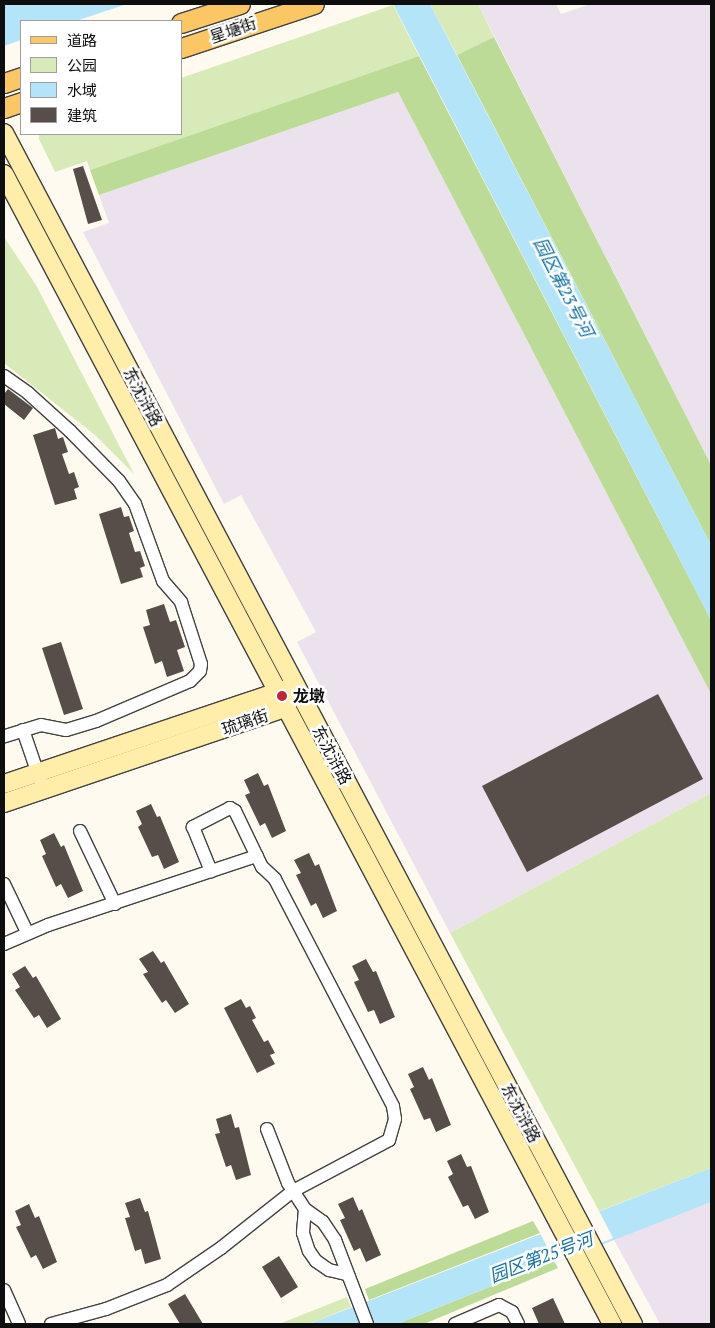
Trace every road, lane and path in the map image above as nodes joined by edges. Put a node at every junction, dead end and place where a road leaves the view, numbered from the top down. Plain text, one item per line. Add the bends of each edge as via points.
1 (240, 4) edge
2 (314, 4) edge
3 (182, 24) edge
4 (182, 48) edge
5 (20, 77) edge
6 (4, 84) edge
7 (20, 102) edge
8 (4, 108) edge
9 (4, 132) edge
10 (4, 174) edge
11 (4, 376) edge
12 (297, 688) junction
13 (276, 691) junction
14 (285, 708) junction
15 (23, 730) junction
16 (4, 736) edge
17 (37, 772) junction
18 (4, 784) edge
19 (43, 790) junction
20 (4, 803) edge
21 (80, 831) dead end
22 (257, 856) junction
23 (211, 871) junction
24 (4, 884) edge
25 (115, 904) junction
26 (27, 932) junction
27 (4, 944) edge
28 (267, 1129) dead end
29 (293, 1191) junction
30 (305, 1209) junction
31 (347, 1274) junction
32 (4, 1290) edge
33 (20, 1324) edge
34 (51, 1324) edge
35 (367, 1324) edge
36 (455, 1324) edge
37 (518, 1324) edge
38 (612, 1324) edge
39 (633, 1324) edge

1 - 3 main road, 星塘街
2 - 4 main road, 星塘街
5 - 6 main road
7 - 8 main road
9 - 12 main road, 东沈浒路
10 - 13 main road, 东沈浒路
11 - 15 street via 45,407 124,488 148,535 163,581 181,602 201,664 200,671 190,681 96,721 66,730 41,725
12 - 13 main road, 琉璃街
12 - 14 main road, 琉璃街
12 - 39 main road, 东沈浒路
13 - 14 main road, 东沈浒路
13 - 17 main road, 琉璃街
14 - 19 main road, 琉璃街
14 - 38 main road, 东沈浒路
15 - 16 street
15 - 17 street
17 - 18 main road, 琉璃街
17 - 19 street
19 - 20 main road, 琉璃街
21 - 25 street
22 - 23 street
22 - 23 street via 235,811 224,809 193,827
22 - 29 street via 275,880 394,1106 395,1119 389,1140
23 - 25 street
24 - 26 street
25 - 26 street
26 - 27 street
28 - 29 street
29 - 30 street
29 - 34 street via 215,1253 167,1285 106,1309
30 - 31 street via 329,1229
30 - 31 street via 303,1233 309,1251 316,1261 330,1270
31 - 35 street
32 - 33 street
36 - 37 street via 499,1305 512,1312

